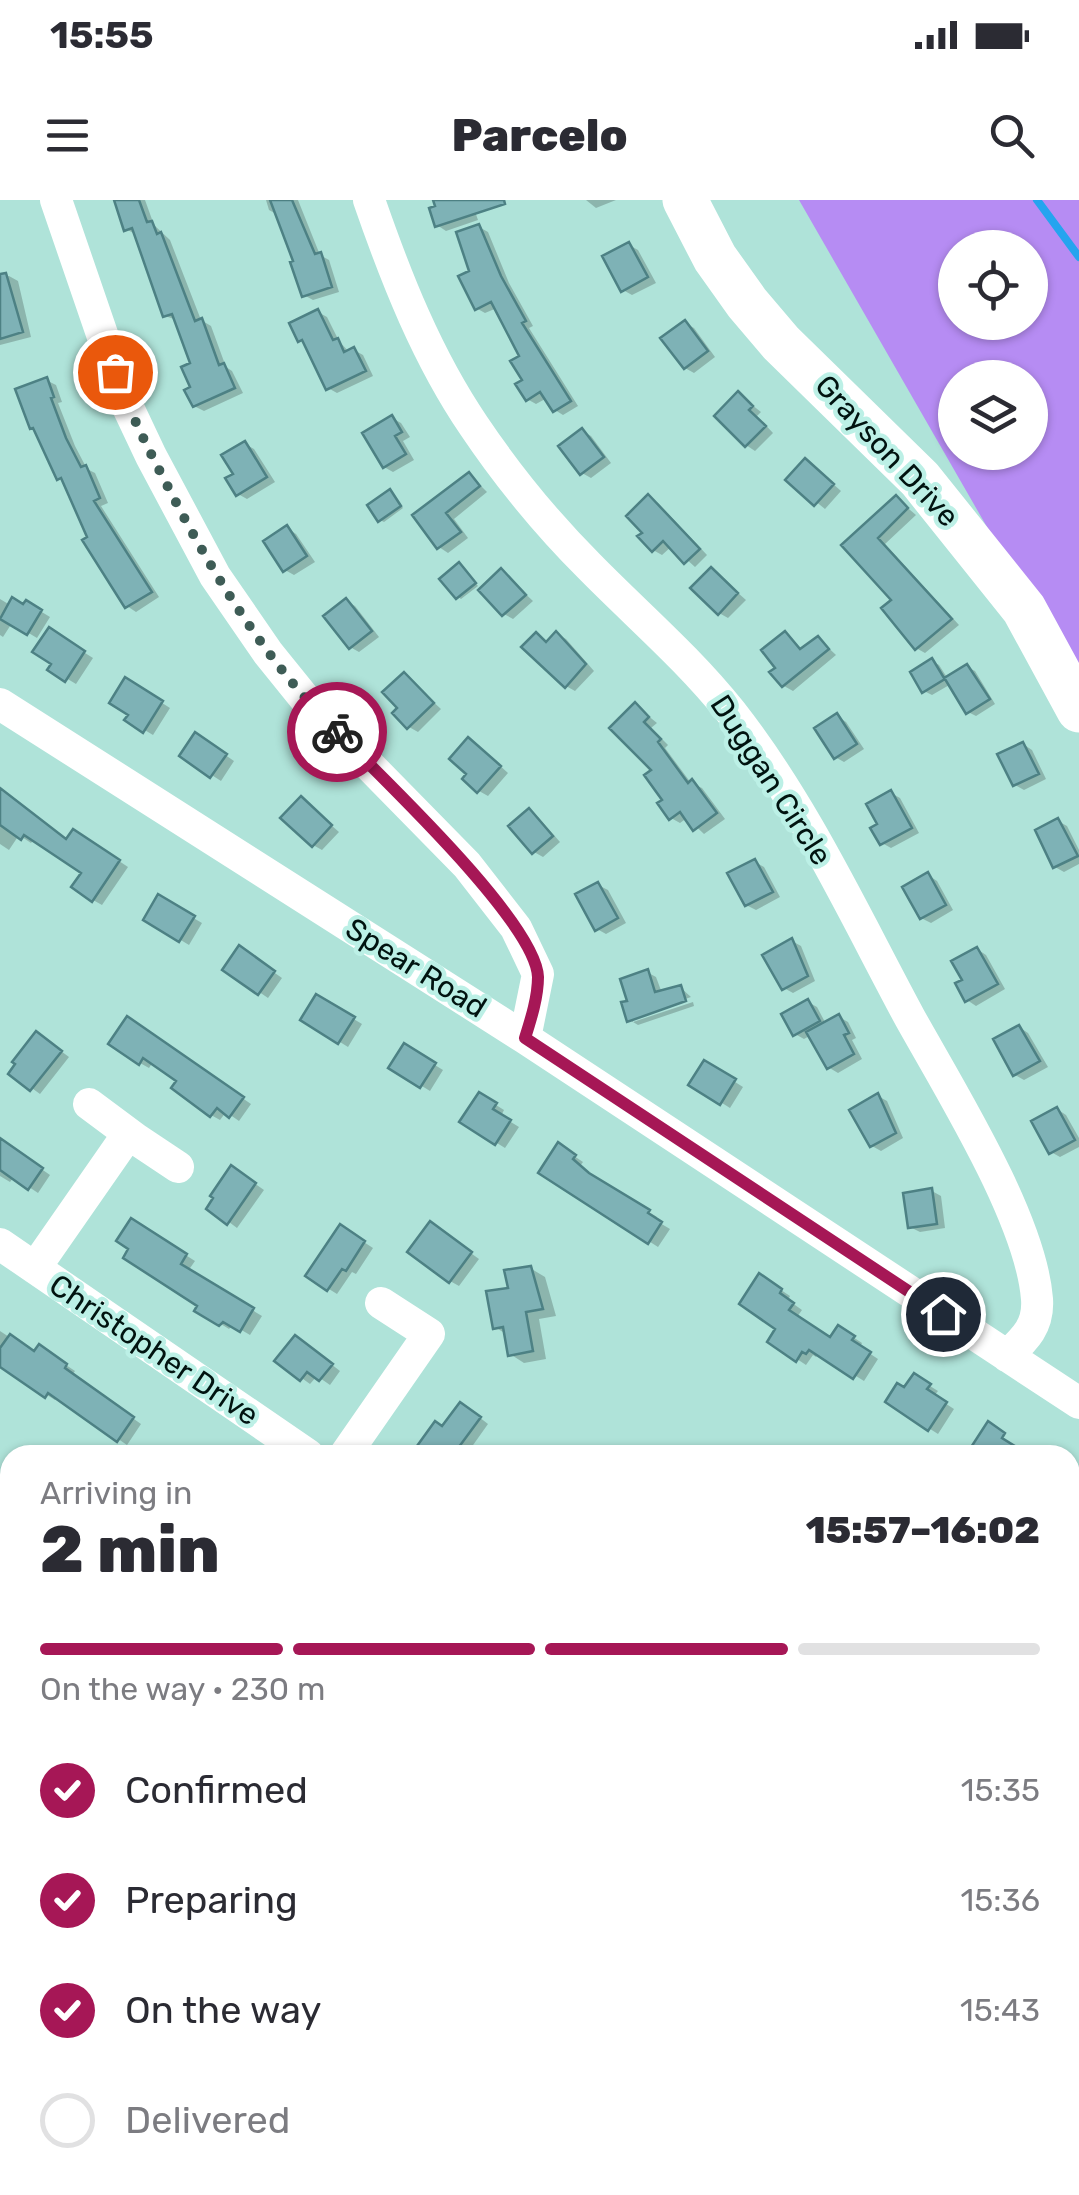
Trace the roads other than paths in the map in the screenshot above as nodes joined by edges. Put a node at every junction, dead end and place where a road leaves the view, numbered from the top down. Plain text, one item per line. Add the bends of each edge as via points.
1 (56, 200) edge
2 (369, 200) edge
3 (685, 200) edge
4 (0, 704) edge
5 (1079, 710) edge
6 (525, 1038) junction
7 (89, 1104) dead end
8 (136, 1138) junction
9 (178, 1167) dead end
10 (0, 1244) edge
11 (35, 1268) junction
12 (381, 1303) dead end
13 (1007, 1356) junction
14 (1079, 1403) edge
15 (293, 1445) edge
16 (352, 1445) edge

1 - 6 street via 125,401 215,576 310,705 467,865 516,928 538,974
2 - 13 street, Duggan Circle via 420,328 475,428 568,544 727,707 775,773 852,906 976,1140 1025,1248 1036,1320
3 - 5 street, Grayson Drive via 747,303 920,479 1024,608
4 - 6 street, Spear Road
6 - 13 street, Spear Road
7 - 8 street
8 - 9 street
8 - 11 street via 120,1144
10 - 11 street, Christopher Drive
11 - 15 street, Christopher Drive
12 - 16 street via 429,1334
13 - 14 street, Spear Road

